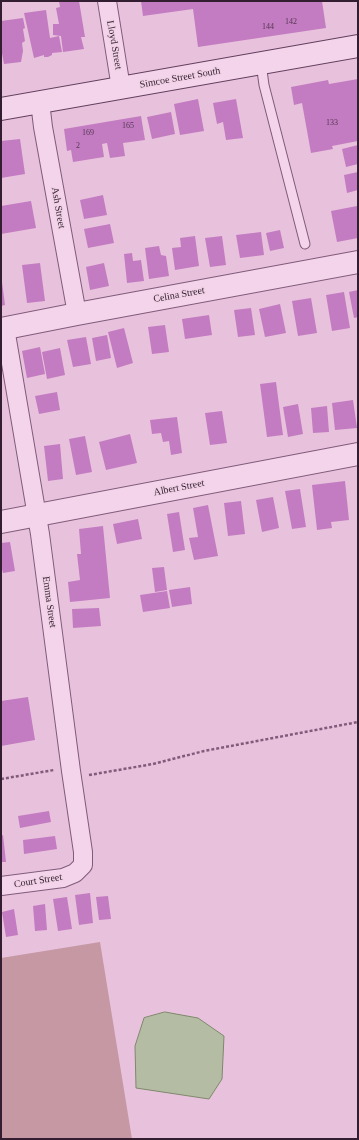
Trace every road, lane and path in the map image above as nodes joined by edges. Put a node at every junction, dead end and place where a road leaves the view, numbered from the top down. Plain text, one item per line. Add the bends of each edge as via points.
1 (107, 1) edge
2 (358, 46) edge
3 (262, 63) junction
4 (121, 88) junction
5 (40, 102) junction
6 (1, 110) edge
7 (305, 244) dead end
8 (358, 262) edge
9 (77, 314) junction
10 (3, 329) edge
11 (358, 454) edge
12 (37, 515) junction
13 (1, 522) edge
14 (358, 722) edge
15 (56, 769) dead end
16 (84, 776) dead end
17 (1, 779) edge
18 (74, 873) joint
19 (1, 886) edge

1 - 4 street, Lloyd Street
2 - 3 street, Simcoe Street South
3 - 4 street, Simcoe Street South
3 - 7 lane via 264,85
4 - 5 street, Simcoe Street South
5 - 6 street, Simcoe Street South
5 - 9 street, Ash Street
8 - 9 street, Celina Street
9 - 10 street, Celina Street
10 - 12 street, Emma Street
11 - 12 street, Albert Street
12 - 13 street, Albert Street
12 - 18 street, Emma Street via 83,852 83,866
14 - 16 path
15 - 17 path
18 - 19 street, Court Street via 63,878

